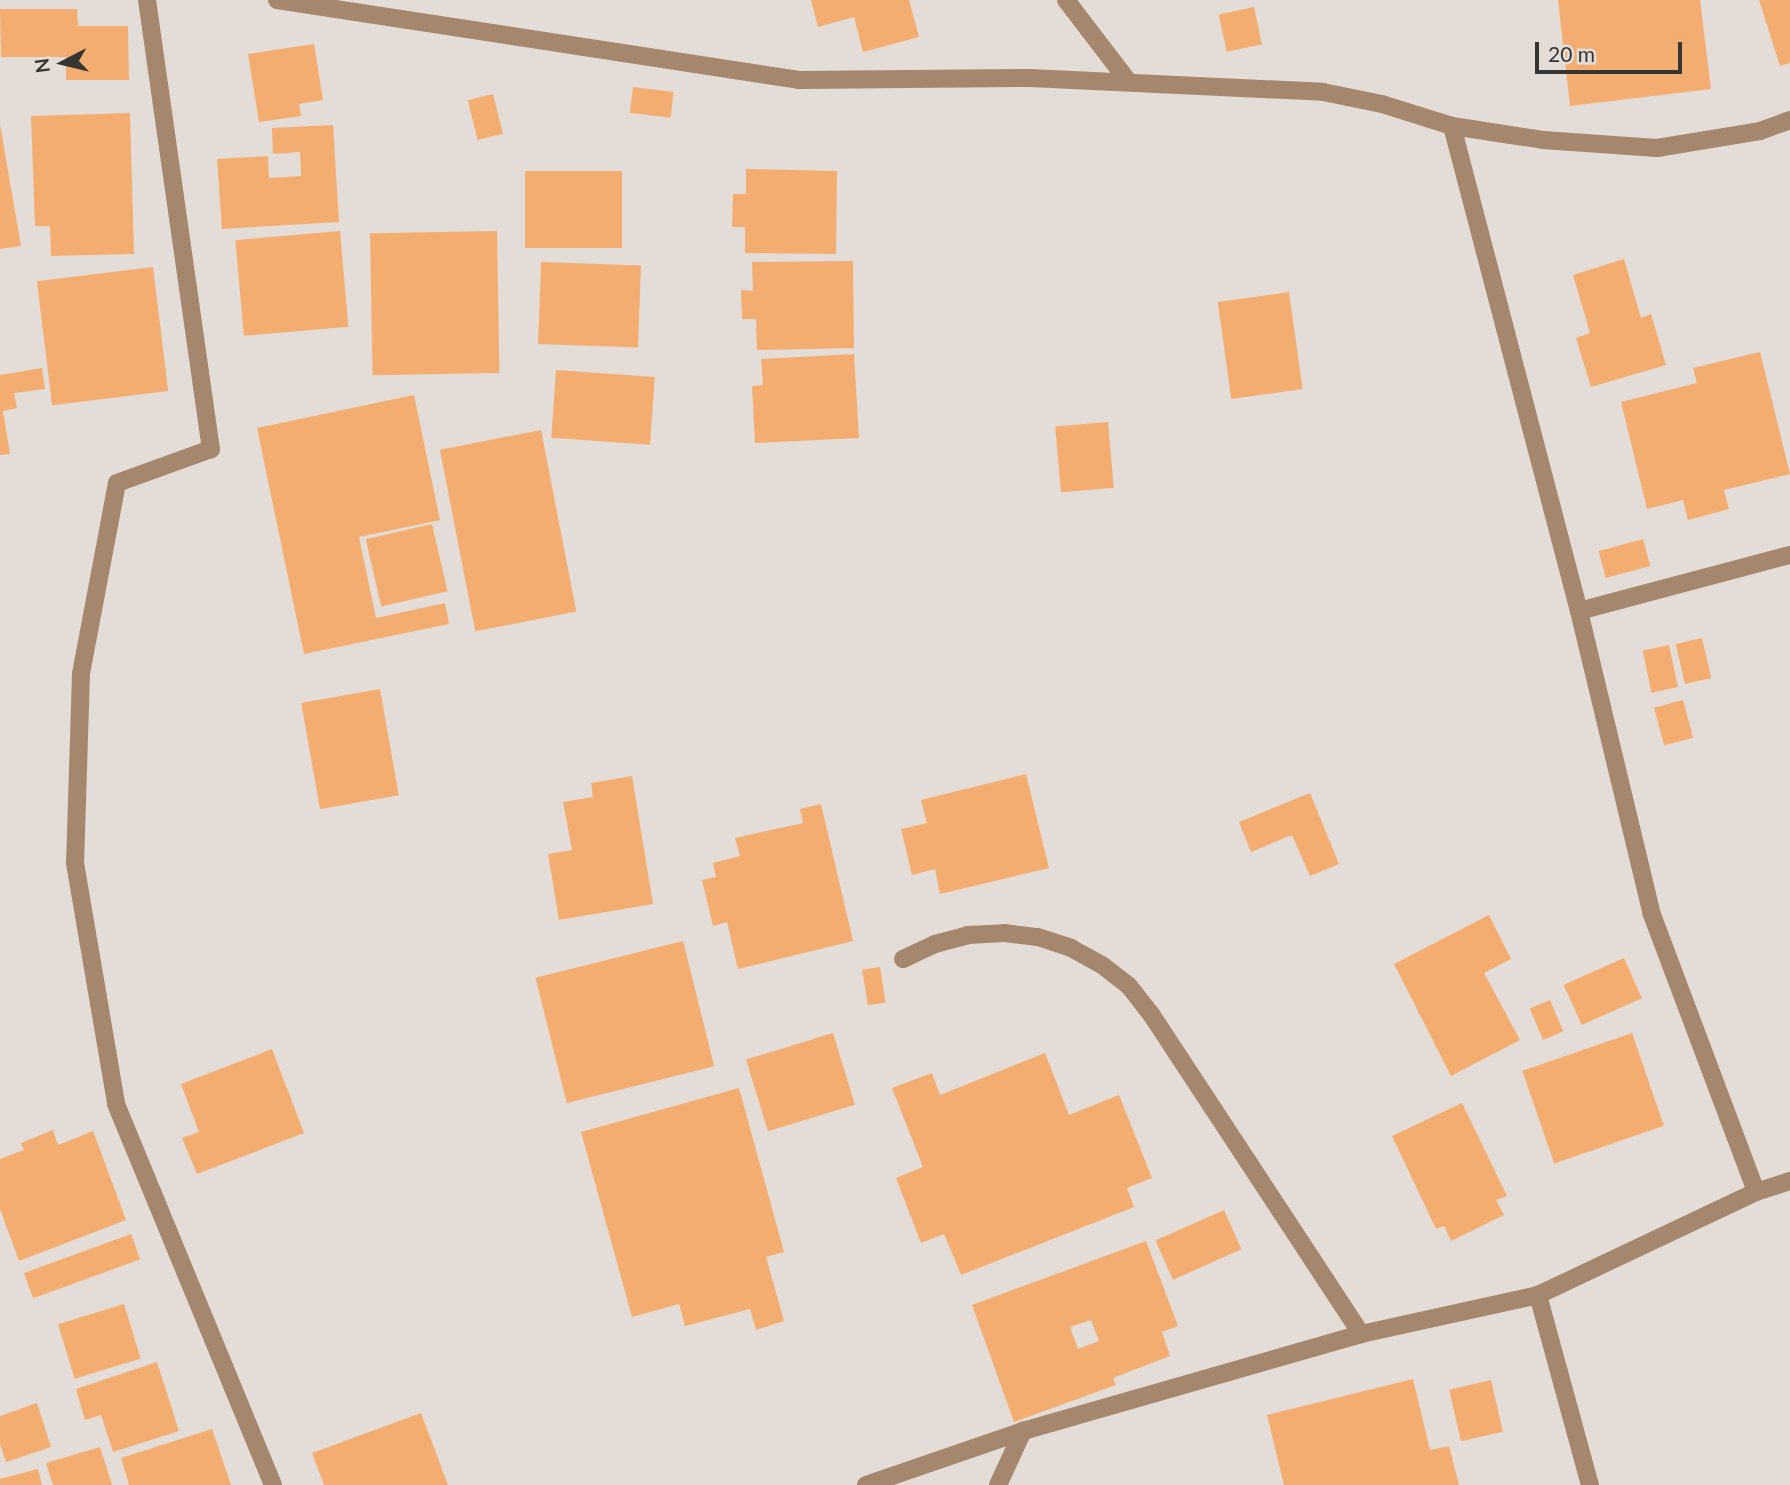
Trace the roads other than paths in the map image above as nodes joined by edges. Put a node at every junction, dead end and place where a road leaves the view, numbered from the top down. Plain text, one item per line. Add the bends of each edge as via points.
1 (147, 0) edge
2 (1066, 0) edge
3 (287, 1) edge
4 (1128, 81) junction
5 (1790, 120) edge
6 (1452, 126) junction
7 (1790, 555) edge
8 (1579, 611) junction
9 (903, 959) dead end
10 (1790, 1181) edge
11 (1756, 1192) junction
12 (1538, 1295) junction
13 (1361, 1334) junction
14 (1023, 1432) junction
15 (273, 1485) edge
16 (866, 1485) edge
17 (998, 1485) edge
18 (1590, 1485) edge

1 - 15 street via 211,449 117,483 81,674 75,863 117,1104
2 - 4 street
3 - 4 street via 799,80
4 - 6 street via 1323,92
5 - 6 street via 1760,131 1657,148 1543,140
6 - 8 street
7 - 8 street
8 - 11 street via 1651,912
9 - 13 street via 968,935 1026,936 1071,948 1129,986 1152,1014
10 - 11 street
11 - 12 street
12 - 13 street
12 - 18 street
13 - 14 street
14 - 16 street
14 - 17 street

